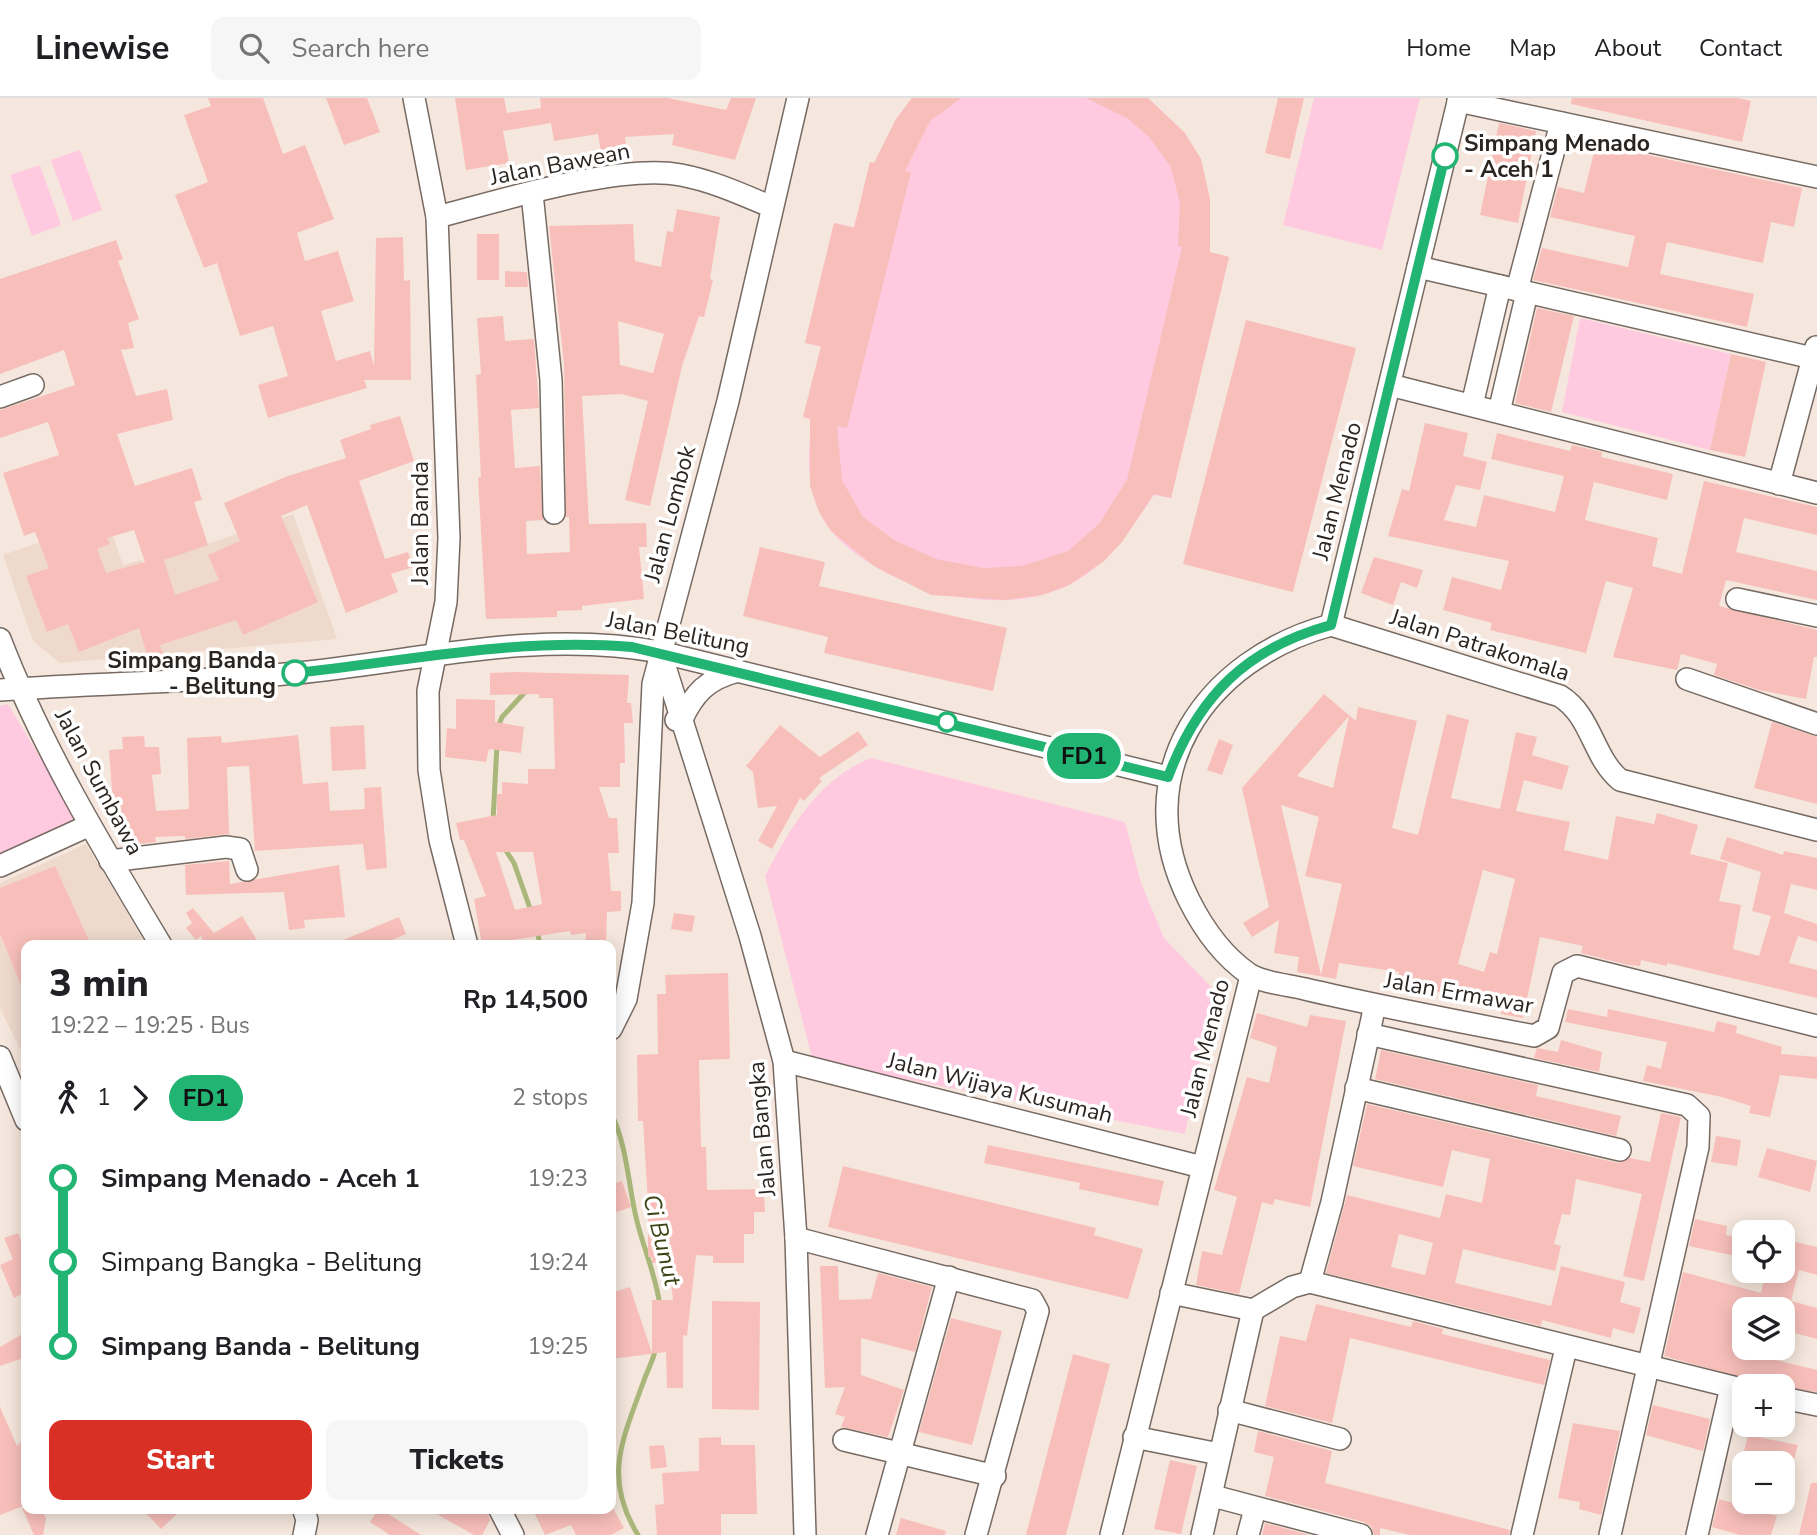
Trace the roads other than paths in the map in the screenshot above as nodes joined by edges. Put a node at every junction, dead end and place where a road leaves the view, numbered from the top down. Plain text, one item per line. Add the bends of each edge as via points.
1 (414, 98) edge
2 (798, 98) edge
3 (1459, 100) edge
4 (1561, 123) junction
5 (1817, 177) edge
6 (531, 193) junction
7 (772, 207) junction
8 (437, 217) junction
9 (1418, 267) junction
10 (1515, 290) junction
11 (1816, 354) edge
12 (33, 385) dead end
13 (1390, 385) junction
14 (0, 397) edge
15 (1472, 405) junction
16 (1499, 412) junction
17 (1779, 484) junction
18 (1817, 493) edge
19 (554, 513) dead end
20 (1737, 599) dead end
21 (1817, 616) edge
22 (1331, 625) junction
23 (0, 639) edge
24 (660, 652) junction
25 (435, 656) junction
26 (738, 671) junction
27 (1687, 679) dead end
28 (10, 689) edge
29 (681, 721) junction
30 (1817, 724) edge
31 (651, 730) junction
32 (1168, 777) junction
33 (90, 825) junction
34 (1817, 830) edge
35 (110, 861) junction
36 (0, 866) edge
37 (247, 870) dead end
38 (158, 940) edge
39 (466, 940) edge
40 (1251, 976) junction
41 (1375, 1005) junction
42 (616, 1019) edge
43 (1817, 1026) edge
44 (1367, 1034) junction
45 (785, 1061) junction
46 (2, 1069) edge
47 (1356, 1088) junction
48 (21, 1109) edge
49 (1620, 1150) dead end
50 (1202, 1167) junction
51 (796, 1238) junction
52 (949, 1277) junction
53 (1310, 1282) junction
54 (1171, 1293) junction
55 (1253, 1310) junction
56 (1566, 1348) junction
57 (1648, 1368) junction
58 (1732, 1387) edge
59 (1795, 1400) edge
60 (1817, 1405) edge
61 (1230, 1410) junction
62 (1732, 1410) edge
63 (1134, 1437) junction
64 (1340, 1439) dead end
65 (844, 1440) dead end
66 (900, 1454) junction
67 (1219, 1454) junction
68 (995, 1476) junction
69 (1213, 1496) junction
70 (1255, 1509) junction
71 (502, 1514) edge
72 (513, 1535) edge
73 (804, 1535) edge
74 (877, 1535) edge
75 (976, 1535) edge
76 (1111, 1535) edge
77 (1202, 1535) edge
78 (1248, 1535) edge
79 (1361, 1535) edge
80 (1522, 1535) edge
81 (1609, 1535) edge
82 (1697, 1535) edge

1 - 8 street, Jalan Banda
2 - 7 street, Jalan Lombok
3 - 4 street
3 - 9 street, Jalan Menado
4 - 5 street
4 - 10 street
6 - 7 street, Jalan Bawean via 640,174 679,174
6 - 8 street, Jalan Bawean
6 - 19 street via 551,380
7 - 24 street, Jalan Lombok via 728,401
8 - 25 street, Jalan Banda via 449,538 446,602
9 - 10 street
9 - 13 street, Jalan Menado
10 - 11 street
10 - 15 street
10 - 16 street
11 - 17 street
12 - 14 street
13 - 15 street
13 - 22 street, Jalan Menado
15 - 16 street
16 - 17 street
17 - 18 street
20 - 21 street
22 - 32 street, Jalan Menado via 1272,646 1218,688 1180,745
22 - 34 street, Jalan Patrakomala via 1560,696 1580,710 1600,755 1620,780
23 - 28 street, Jalan Sumbawa
24 - 25 street, Jalan Belitung via 575,642
24 - 26 street, Jalan Belitung
24 - 29 street, Jalan Bangka
24 - 31 street, Jalan Lombok
25 - 28 street, Jalan Belitung via 295,673
25 - 39 street, Jalan Banda via 427,709 429,770 440,841
26 - 29 street via 718,676 699,689
26 - 32 street, Jalan Belitung
27 - 30 street
28 - 33 street, Jalan Sumbawa
29 - 31 street via 662,719
29 - 45 street, Jalan Bangka
31 - 42 street, Jalan Lombok via 638,940 626,999
32 - 40 street, Jalan Menado via 1168,833 1183,887 1211,936
33 - 35 street, Jalan Sumbawa
33 - 36 street
35 - 37 street via 226,847 240,849
35 - 38 street, Jalan Sumbawa
40 - 41 street, Jalan Ermawar
40 - 50 street, Jalan Menado
41 - 43 street, Jalan Ermawar via 1534,1036 1548,1028 1563,973 1577,966
41 - 44 street
44 - 47 street
44 - 57 street via 1695,1110 1699,1147
45 - 50 street, Jalan Wijaya Kusumah
45 - 51 street, Jalan Bangka
46 - 48 street
47 - 49 street
47 - 53 street
50 - 54 street, Jalan Menado
51 - 52 street
51 - 73 street, Jalan Bangka
52 - 66 street
52 - 68 street via 1037,1305
53 - 55 street
53 - 56 street
54 - 55 street
54 - 63 street, Jalan Menado
55 - 61 street
56 - 57 street
56 - 80 street
57 - 58 street
57 - 81 street
59 - 60 street
61 - 64 street
61 - 67 street
62 - 82 street
63 - 67 street
63 - 76 street, Jalan Menado
65 - 66 street
66 - 68 street
66 - 74 street
67 - 69 street
68 - 75 street
69 - 70 street
69 - 77 street
70 - 78 street
70 - 79 street
71 - 72 street

